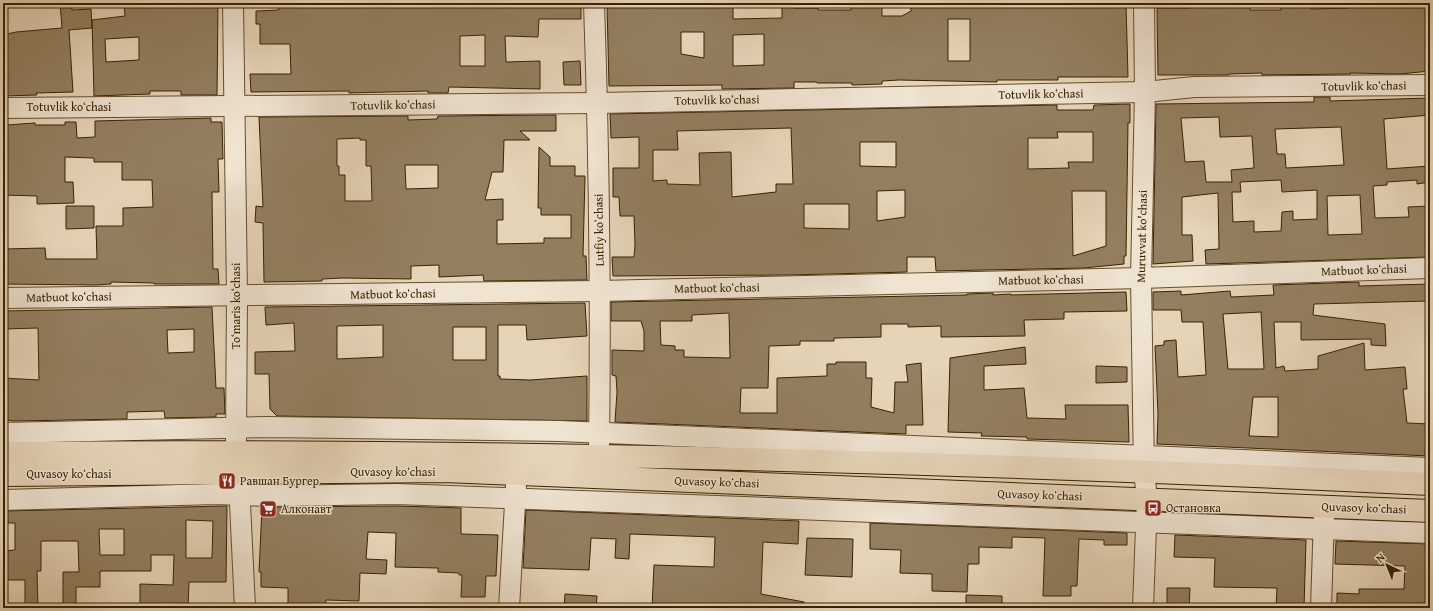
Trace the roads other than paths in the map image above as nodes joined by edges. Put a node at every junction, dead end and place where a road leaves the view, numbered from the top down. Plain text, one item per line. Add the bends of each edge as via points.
1 (233, 3) edge
2 (594, 3) edge
3 (1144, 3) edge
4 (1430, 85) edge
5 (1145, 92) junction
6 (598, 103) junction
7 (234, 106) junction
8 (3, 108) edge
9 (1430, 268) edge
10 (1141, 278) junction
11 (600, 291) junction
12 (237, 295) junction
13 (3, 298) edge
14 (236, 428) junction
15 (3, 433) edge
16 (599, 434) junction
17 (235, 452) junction
18 (3, 453) edge
19 (598, 457) junction
20 (1144, 463) junction
21 (1430, 468) edge
22 (238, 473) junction
23 (508, 473) junction
24 (3, 475) edge
25 (1430, 484) edge
26 (241, 495) junction
27 (515, 499) junction
28 (3, 500) edge
29 (1147, 500) junction
30 (1324, 507) junction
31 (1430, 511) edge
32 (1146, 523) junction
33 (1323, 530) junction
34 (1430, 533) edge
35 (245, 608) edge
36 (509, 608) edge
37 (1143, 608) edge
38 (1321, 608) edge

1 - 7 street, Toʻmaris koʻchasi
2 - 6 street, Lutfiy koʻchasi
3 - 5 street, Muruvvat ko'chasi
4 - 5 street, Totuvlik koʻchasi via 1194,87
5 - 6 street, Totuvlik koʻchasi
5 - 10 street, Muruvvat ko'chasi
6 - 7 street, Totuvlik koʻchasi
6 - 11 street, Lutfiy koʻchasi
7 - 8 street, Totuvlik koʻchasi
7 - 12 street, Toʻmaris koʻchasi
9 - 10 street, Matbuot koʻchasi
10 - 11 street, Matbuot koʻchasi
10 - 20 street, Muruvvat ko'chasi
11 - 12 street, Matbuot koʻchasi
11 - 16 street, Lutfiy koʻchasi
12 - 13 street, Matbuot koʻchasi
12 - 14 street, Toʻmaris koʻchasi
14 - 15 street
14 - 16 street
14 - 17 street, Toʻmaris koʻchasi
16 - 19 street, Lutfiy koʻchasi
16 - 20 street
17 - 18 main road, Quvasoy koʻchasi
17 - 19 main road, Quvasoy koʻchasi
17 - 22 street, Toʻmaris koʻchasi
19 - 20 main road, Quvasoy koʻchasi
20 - 21 street
20 - 25 main road, Quvasoy koʻchasi
20 - 29 street, Muruvvat ko'chasi
22 - 23 main road, Quvasoy koʻchasi
22 - 24 main road, Quvasoy koʻchasi
22 - 26 street, Toʻmaris koʻchasi
23 - 27 street
23 - 29 main road, Quvasoy koʻchasi
26 - 27 street via 397,494
26 - 28 street
26 - 35 street, Toʻmaris koʻchasi
27 - 32 street
27 - 36 street
29 - 30 main road, Quvasoy koʻchasi
29 - 32 street
30 - 31 main road, Quvasoy koʻchasi
30 - 33 street
32 - 33 street
32 - 37 street
33 - 34 street
33 - 38 street

